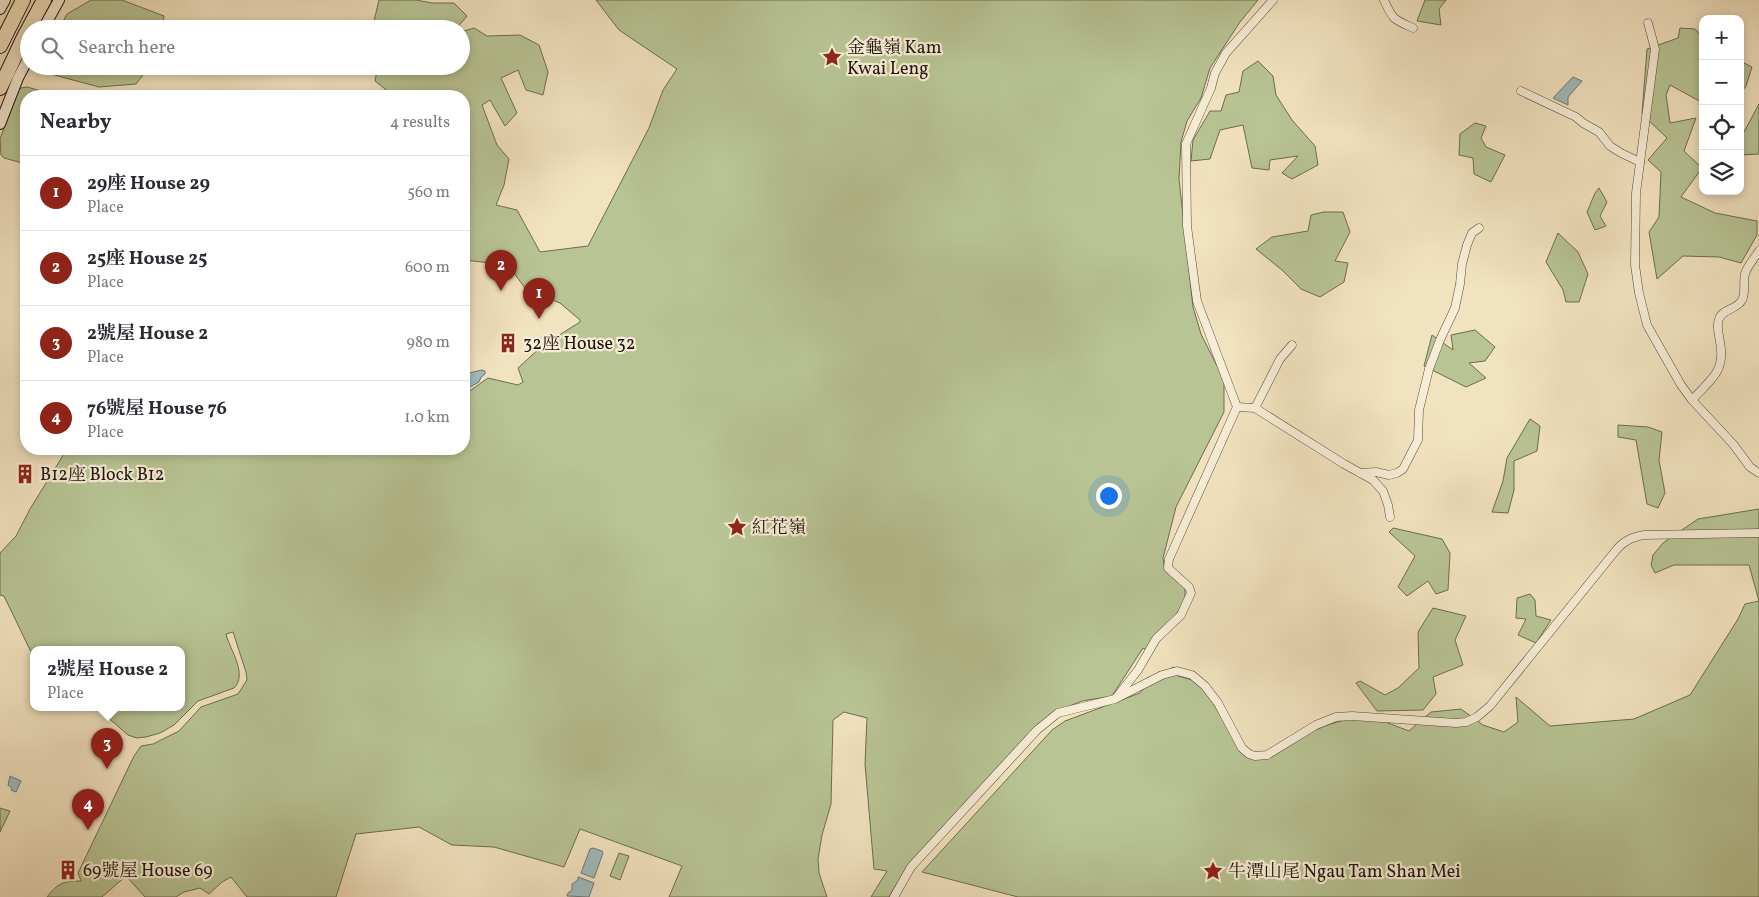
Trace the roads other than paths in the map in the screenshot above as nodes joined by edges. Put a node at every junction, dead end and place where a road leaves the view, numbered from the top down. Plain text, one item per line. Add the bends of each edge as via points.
1 (5, 0) edge
2 (23, 0) edge
3 (44, 0) edge
4 (59, 0) edge
5 (1273, 0) edge
6 (1384, 0) edge
7 (0, 9) edge
8 (33, 20) edge
9 (48, 20) edge
10 (1648, 23) dead end
11 (1413, 28) dead end
12 (0, 46) edge
13 (20, 46) edge
14 (20, 74) edge
15 (0, 88) edge
16 (1521, 91) dead end
17 (0, 124) edge
18 (1640, 162) junction
19 (1479, 228) dead end
20 (1759, 251) edge
21 (1292, 345) dead end
22 (1692, 400) junction
23 (1237, 407) junction
24 (1254, 408) junction
25 (1360, 473) junction
26 (1759, 473) edge
27 (1390, 517) dead end
28 (1759, 533) edge
29 (1115, 699) junction
30 (894, 897) edge

1 - 7 street
2 - 12 highway
3 - 8 highway
4 - 9 street
5 - 23 street via 1226,53 1186,144 1187,226 1197,301
6 - 11 street via 1395,20
10 - 18 street via 1655,49
13 - 15 highway
14 - 17 street
16 - 18 street via 1576,117 1599,132 1610,146
18 - 22 street via 1635,265 1639,293 1647,325
19 - 25 street via 1467,245 1455,308 1429,369 1419,410 1418,440 1397,473
20 - 22 street via 1745,272 1741,303 1718,320 1722,349 1718,372
21 - 24 street via 1280,359
22 - 26 street via 1750,467
23 - 24 street
23 - 29 street via 1168,559 1168,568 1189,586 1192,593 1180,615 1156,639
24 - 25 street
25 - 27 street via 1383,491
28 - 29 street via 1644,536 1624,542 1487,708 1466,722 1340,717 1326,720 1270,753 1258,756 1244,750 1213,696 1188,673 1165,673
29 - 30 street via 1063,711 1041,726 911,867

